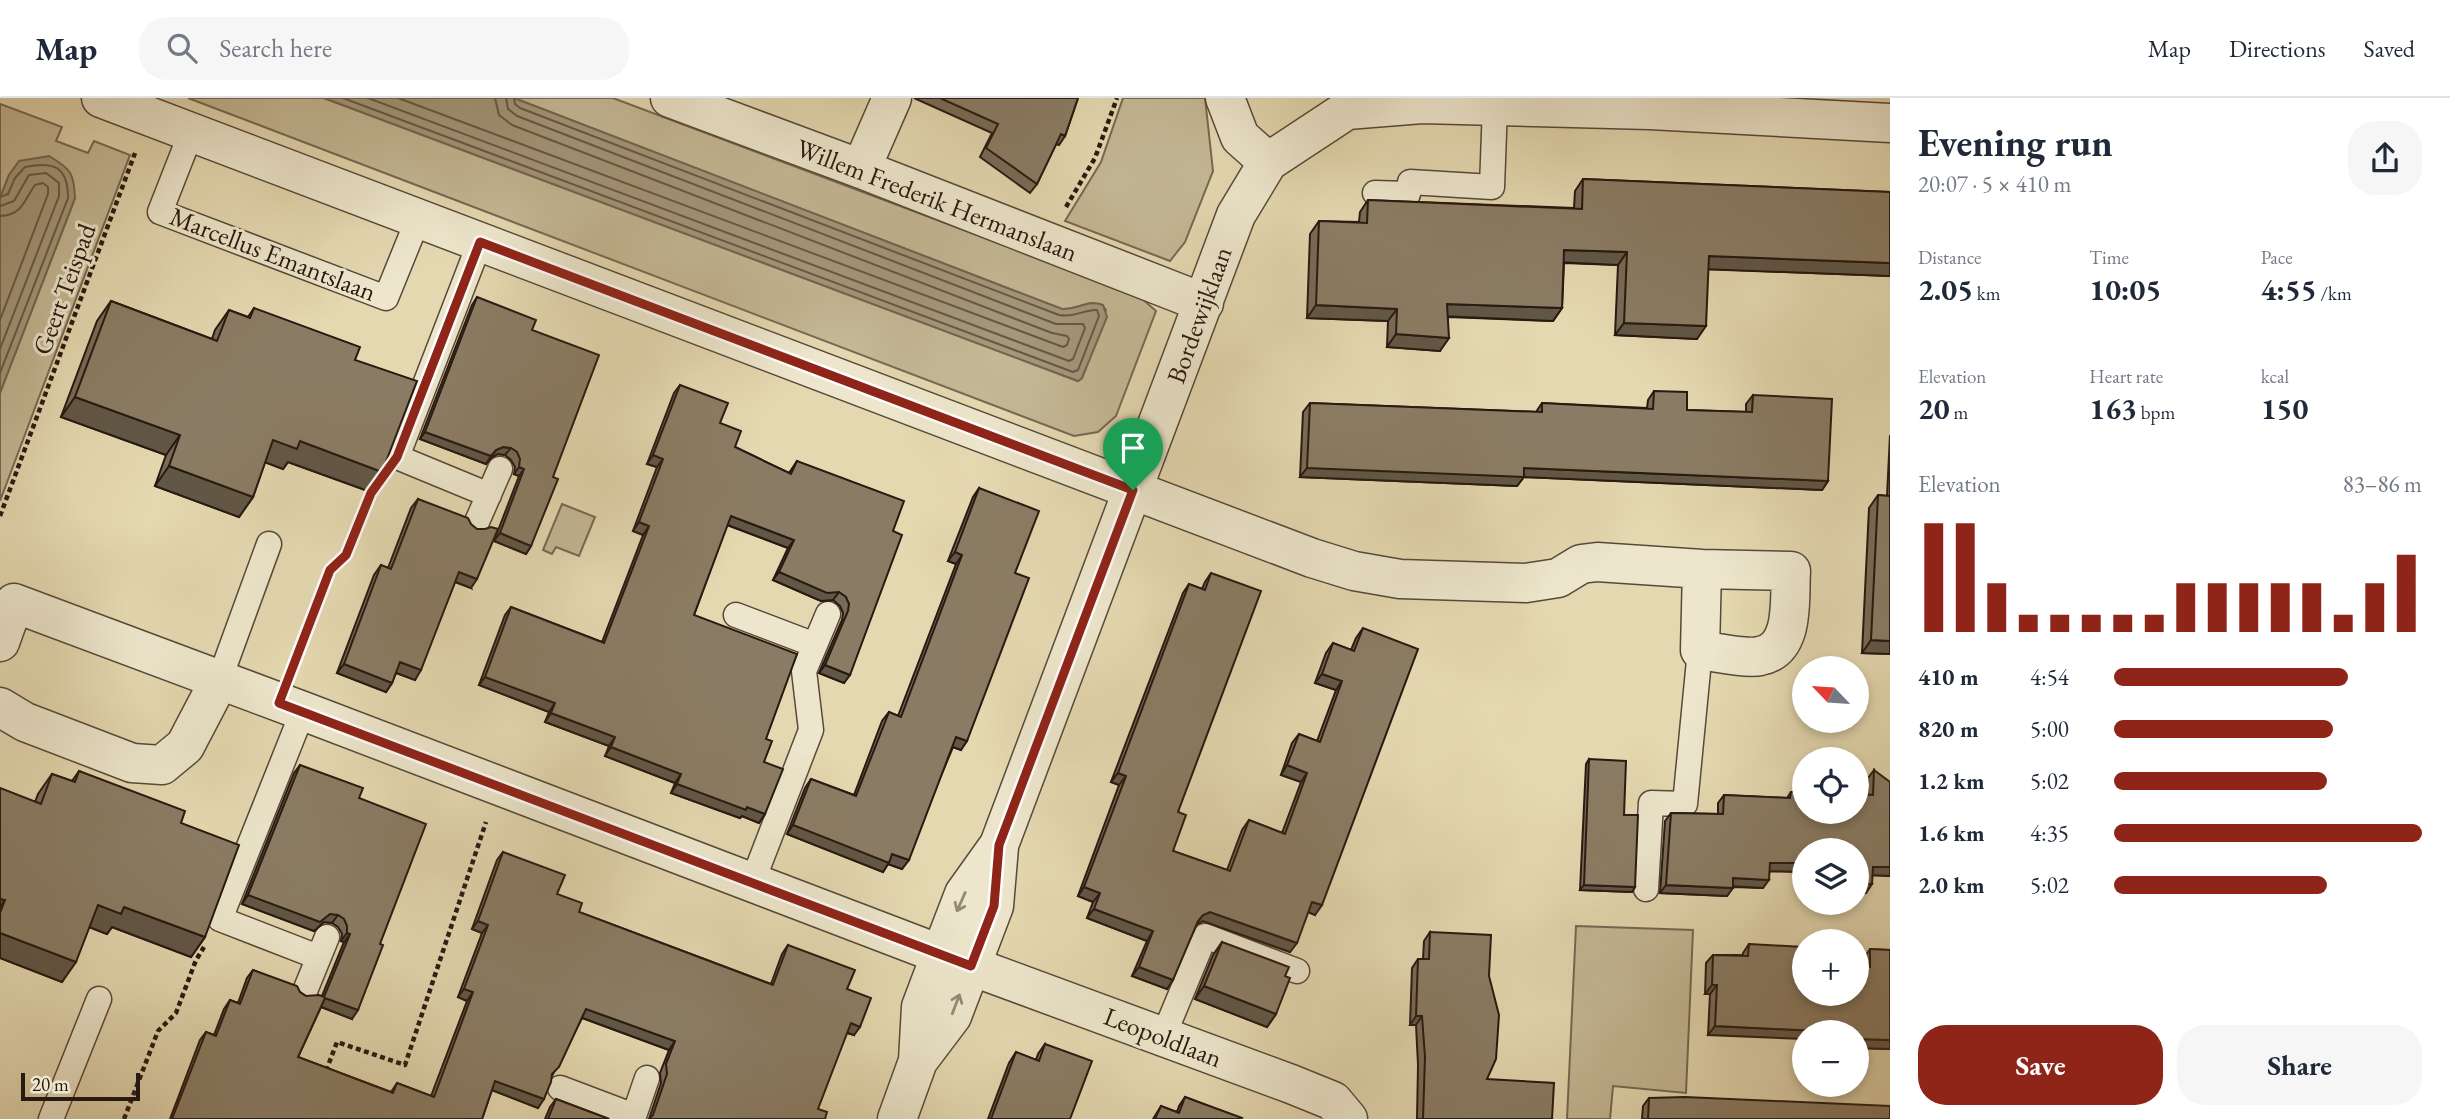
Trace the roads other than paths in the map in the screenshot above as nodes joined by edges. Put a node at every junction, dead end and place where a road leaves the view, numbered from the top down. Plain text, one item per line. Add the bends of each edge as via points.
1 (101, 98) edge
2 (670, 98) edge
3 (892, 98) edge
4 (1225, 98) edge
5 (1652, 104) edge
6 (1495, 106) junction
7 (1890, 122) edge
8 (191, 133) junction
9 (1268, 162) junction
10 (861, 169) junction
11 (1374, 193) dead end
12 (418, 219) junction
13 (480, 242) junction
14 (1204, 303) junction
15 (500, 469) dead end
16 (1133, 490) junction
17 (489, 495) junction
18 (476, 524) edge
19 (270, 544) dead end
20 (1702, 569) junction
21 (828, 614) dead end
22 (736, 615) dead end
23 (0, 642) edge
24 (815, 645) junction
25 (1700, 650) junction
26 (219, 681) junction
27 (0, 706) edge
28 (291, 707) junction
29 (752, 883) junction
30 (1646, 889) dead end
31 (956, 960) junction
32 (1297, 971) dead end
33 (305, 991) dead end
34 (99, 999) dead end
35 (1163, 1037) junction
36 (647, 1078) dead end
37 (560, 1088) dead end
38 (633, 1117) edge
39 (51, 1119) edge
40 (897, 1119) edge
41 (1348, 1119) edge

1 - 8 street
2 - 10 street, Willem Frederik Hermanslaan
3 - 10 street
4 - 9 street via 1240,137
5 - 6 street, Bordewijklaan
5 - 7 street, Bordewijklaan
6 - 9 street, Bordewijklaan via 1422,104 1347,110
6 - 11 lane via 1492,187 1410,182 1408,194
8 - 12 street
8 - 12 lane, Marcellus Emantslaan via 160,212 373,294 386,298
9 - 14 street, Bordewijklaan via 1236,215
10 - 14 street, Willem Frederik Hermanslaan
12 - 13 street
13 - 16 street
13 - 17 lane via 397,457
14 - 16 street, Bordewijklaan
15 - 17 lane
16 - 20 street via 1312,558 1400,579 1526,583 1558,578 1581,564 1597,562
16 - 31 street, Bordewijklaan via 999,845 964,894
17 - 18 lane
19 - 26 lane
20 - 25 street
20 - 25 street via 1791,571 1788,629 1777,648 1759,656
21 - 24 lane
22 - 24 lane
23 - 26 street, Leopoldlaan via 14,603
24 - 29 lane via 804,671 811,730
25 - 30 lane via 1685,804 1651,803
26 - 27 street via 185,746 162,765 132,763 25,722
26 - 28 street, Leopoldlaan
28 - 29 street, Leopoldlaan
28 - 33 lane via 220,919 322,947
29 - 31 street, Leopoldlaan
31 - 35 street, Leopoldlaan
31 - 40 street, Bordewijklaan via 922,1007 918,1061
32 - 35 lane via 1205,936
34 - 39 lane
35 - 41 street, Leopoldlaan via 1333,1101
36 - 38 lane
37 - 38 lane

